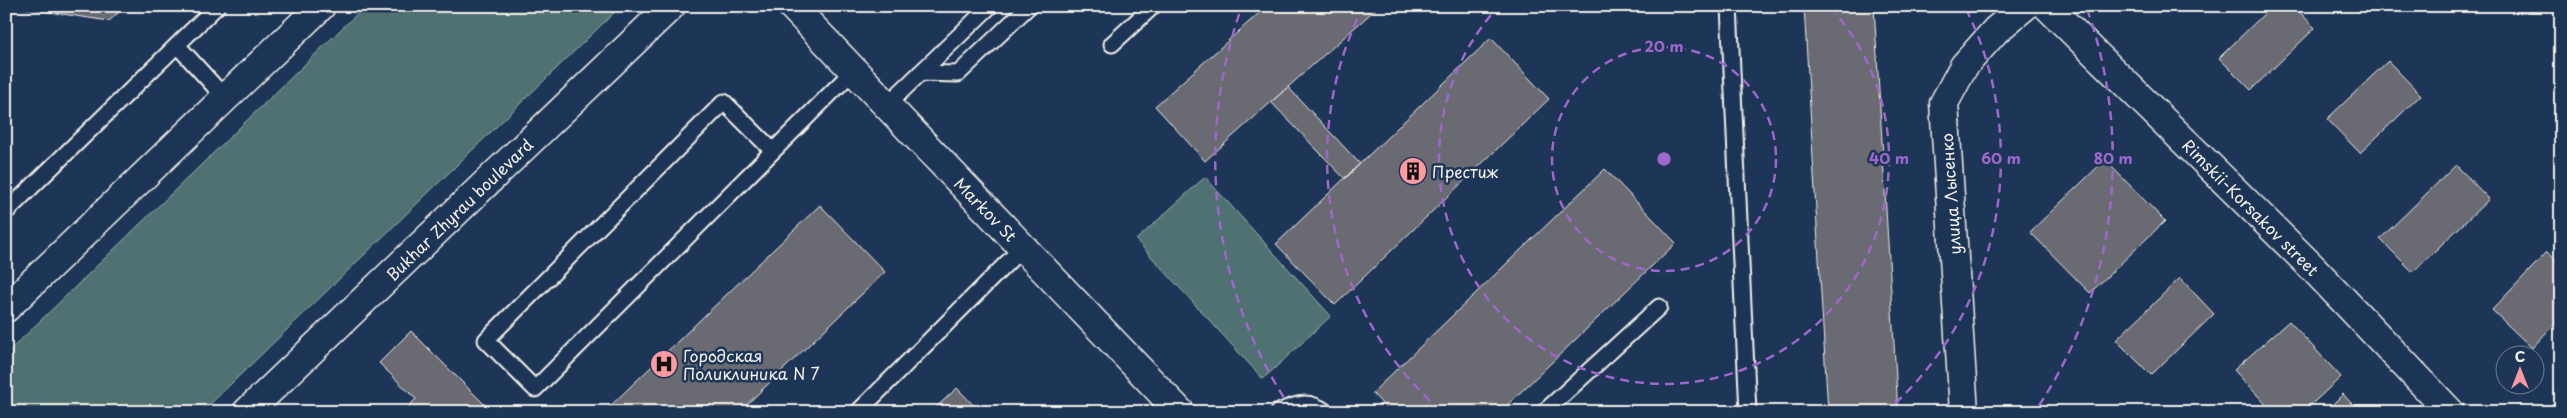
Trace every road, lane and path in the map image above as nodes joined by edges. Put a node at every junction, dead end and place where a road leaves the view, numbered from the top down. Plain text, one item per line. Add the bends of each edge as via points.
1 (217, 6) edge
2 (321, 6) edge
3 (671, 6) edge
4 (792, 6) edge
5 (990, 6) edge
6 (1029, 6) edge
7 (1153, 6) edge
8 (1729, 6) edge
9 (2025, 6) edge
10 (2047, 6) edge
11 (1112, 44) dead end
12 (177, 45) junction
13 (854, 70) junction
14 (920, 73) junction
15 (225, 98) junction
16 (887, 105) junction
17 (773, 151) junction
18 (6, 212) edge
19 (1023, 247) junction
20 (1659, 307) dead end
21 (6, 308) edge
22 (247, 412) edge
23 (858, 412) edge
24 (1180, 412) edge
25 (1279, 412) edge
26 (1326, 412) edge
27 (1544, 412) edge
28 (1748, 412) edge
29 (1964, 412) edge
30 (2450, 412) edge

1 - 12 lane
2 - 15 street
3 - 22 street, Bukhar Zhyrau boulevard
4 - 13 street, Markov St
5 - 14 lane
6 - 14 lane via 958,74
7 - 11 lane
8 - 28 lane
9 - 29 street, улица Лысенко via 1996,30 1964,66 1944,103
10 - 30 street, Rimskii-Korsakov street via 2312,267
12 - 15 lane
12 - 18 lane
13 - 16 street, Markov St
13 - 17 lane
14 - 16 lane
15 - 21 street
16 - 19 street, Markov St
17 - 17 lane via 724,102 486,340 535,389
19 - 23 lane
19 - 24 street, Markov St
20 - 27 lane
25 - 26 lane via 1305,402

